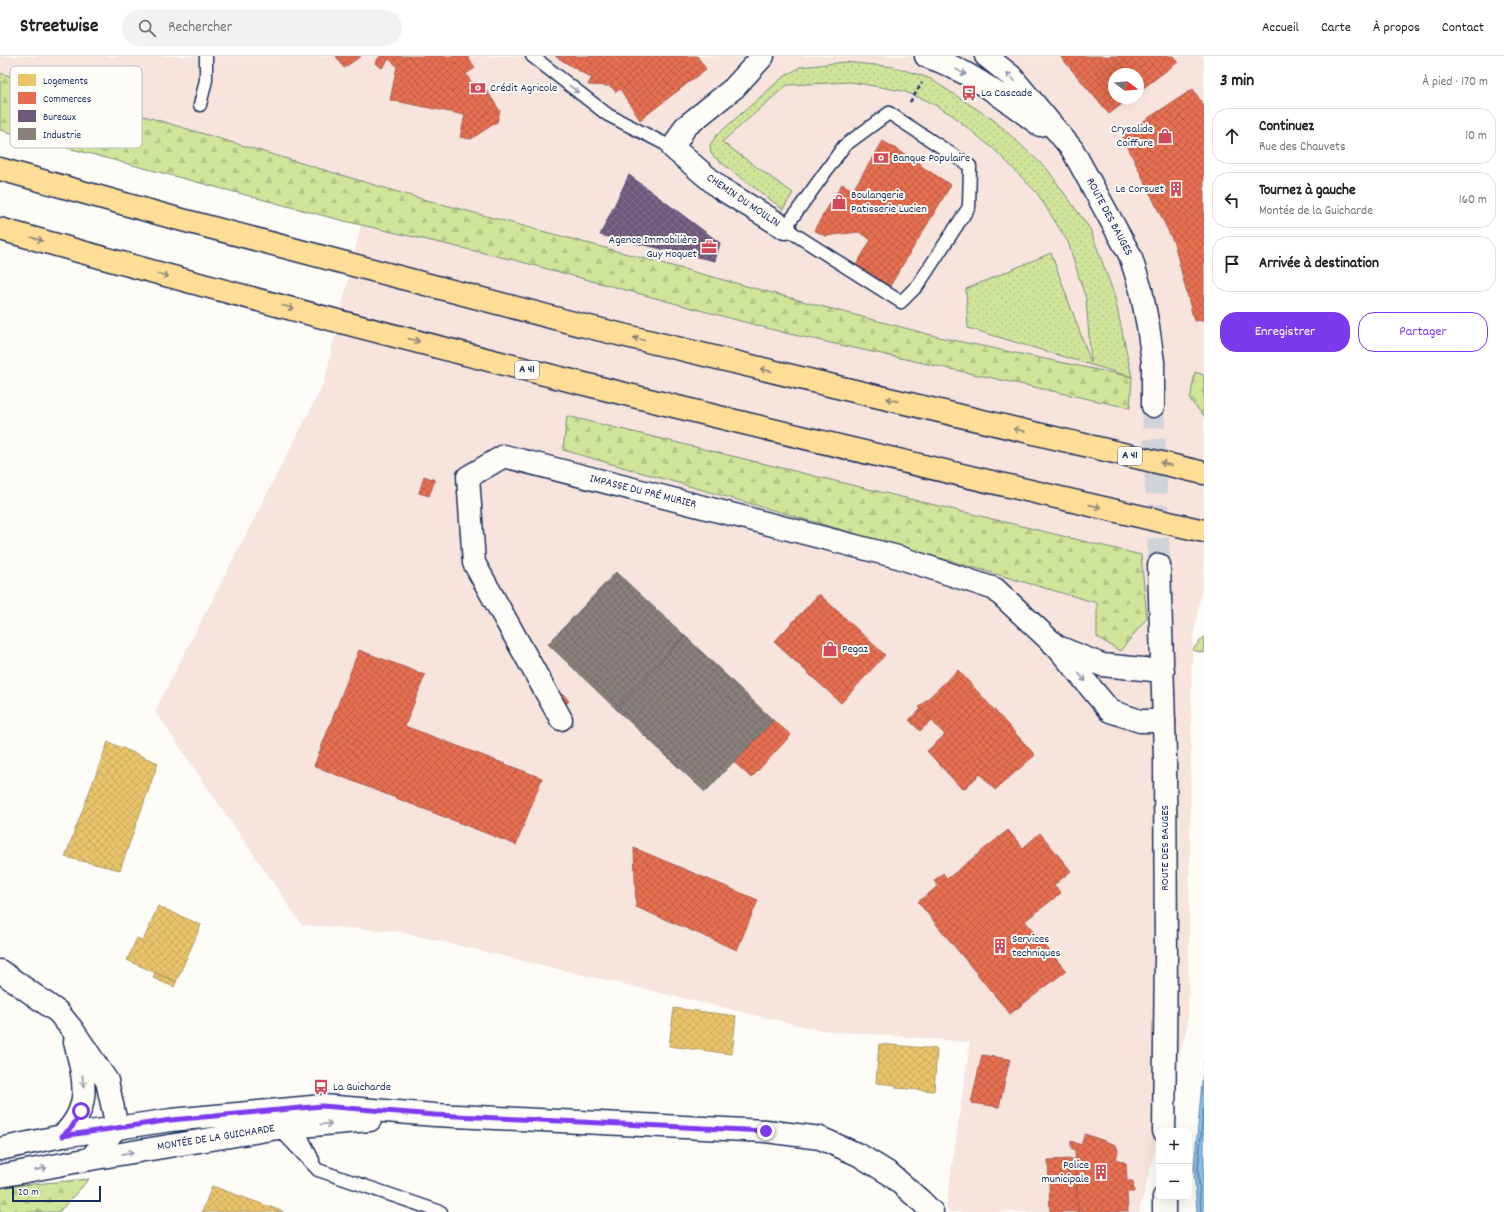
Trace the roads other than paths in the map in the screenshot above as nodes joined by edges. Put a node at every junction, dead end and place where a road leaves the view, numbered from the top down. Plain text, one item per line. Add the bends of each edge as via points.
1 (206, 56) edge
2 (532, 56) edge
3 (763, 56) edge
4 (986, 56) edge
5 (930, 57) edge
6 (200, 105) dead end
7 (673, 148) junction
8 (1072, 150) junction
9 (0, 169) edge
10 (0, 228) edge
11 (785, 228) junction
12 (1153, 406) tunnel mouth
13 (1204, 472) edge
14 (1204, 531) edge
15 (1160, 565) tunnel mouth
16 (1057, 647) junction
17 (1163, 671) junction
18 (561, 719) dead end
19 (1164, 721) junction
20 (0, 971) edge
21 (72, 1029) junction
22 (435, 1115) junction
23 (117, 1127) junction
24 (287, 1128) junction
25 (1164, 1128) edge
26 (62, 1136) junction
27 (0, 1149) edge
28 (90, 1159) junction
29 (318, 1170) junction
30 (0, 1176) edge
31 (1164, 1200) edge
32 (441, 1212) edge
33 (932, 1212) edge
34 (1164, 1212) edge

1 - 6 lane via 206,80
2 -> 7 lane via 608,116
3 - 7 main road via 734,88 685,127
8 -> 4 main road, ROUTE DES BAUGES via 1011,76
5 -> 8 main road, ROUTE DES BAUGES via 992,89
7 - 11 main road, CHEMIN DU MOULIN via 720,188
8 - 12 main road, ROUTE DES BAUGES via 1130,256 1141,290 1153,362
13 -> 9 highway, A 41 via 581,325 171,217
10 -> 14 highway, A 41 via 157,273 575,382
11 - 11 lane via 844,146 889,113 970,166 969,207 918,285 901,302
15 - 17 main road, ROUTE DES BAUGES
16 - 17 main road, IMPASSE DU PRÉ MURIER via 1102,665
16 - 18 main road, IMPASSE DU PRÉ MURIER via 995,590 898,557 504,456 468,477 474,563
16 -> 19 main road, IMPASSE DU PRÉ MURIER via 1110,711 1140,721
17 - 19 main road, ROUTE DES BAUGES
19 - 25 main road, ROUTE DES BAUGES
20 - 21 main road via 58,1012
21 - 23 main road via 106,1081
21 -> 26 main road via 83,1077 84,1096 81,1111 72,1127
22 - 23 main road, MONTÉE DE LA GUICHARDE via 322,1106
24 -> 22 main road, MONTÉE DE LA GUICHARDE
22 - 33 main road, MONTÉE DE LA GUICHARDE via 766,1131 820,1138 858,1155 890,1174
23 - 26 main road, MONTÉE DE LA GUICHARDE
23 - 28 main road
28 -> 24 main road, MONTÉE DE LA GUICHARDE
24 - 29 lane
24 - 29 lane
26 - 27 main road, MONTÉE DE LA GUICHARDE
30 -> 28 main road, MONTÉE DE LA GUICHARDE
29 - 32 lane
31 - 34 main road

